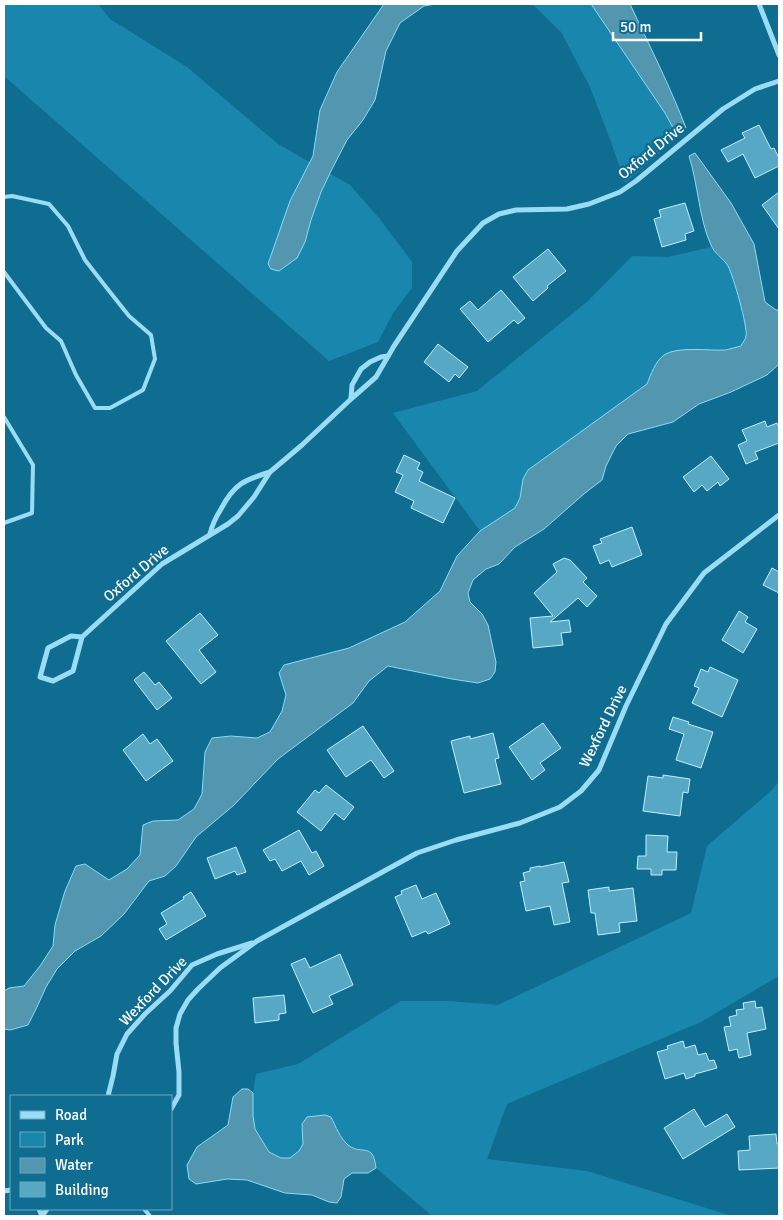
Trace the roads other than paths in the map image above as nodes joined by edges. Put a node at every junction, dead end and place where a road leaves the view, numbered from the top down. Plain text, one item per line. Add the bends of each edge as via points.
1 (758, 4) edge
2 (779, 54) edge
3 (779, 80) edge
4 (4, 197) edge
5 (4, 272) edge
6 (388, 356) junction
7 (351, 399) junction
8 (4, 417) edge
9 (270, 472) junction
10 (779, 515) edge
11 (4, 523) edge
12 (210, 534) junction
13 (82, 637) junction
14 (257, 941) junction
15 (108, 1095) edge
16 (172, 1107) edge

1 - 2 street
3 - 6 street, Oxford Drive via 755,89 723,109 620,192 567,209 516,210 499,214 484,223 457,251
4 - 5 lane via 49,204 68,226 85,260 129,316 151,335 155,359 143,390 110,408 95,408 61,341 46,328
6 - 7 street, Oxford Drive via 376,377
6 - 7 street via 370,362 361,370 352,385
7 - 9 street, Oxford Drive
8 - 11 lane via 33,465 32,513
9 - 12 street, Oxford Drive via 238,516
9 - 12 street, Oxford Drive via 246,480 234,489 213,522
10 - 14 street, Wexford Drive via 704,573 666,624 599,770 582,791 560,807 520,823 417,853
12 - 13 street, Oxford Drive via 162,564
13 - 13 street, Oxford Drive via 71,636 48,648 40,677 53,681 74,671
14 - 15 street, Wexford Drive via 192,965 127,1034 117,1054
14 - 16 street, Wexford Drive via 203,984 180,1014 176,1028 179,1095

